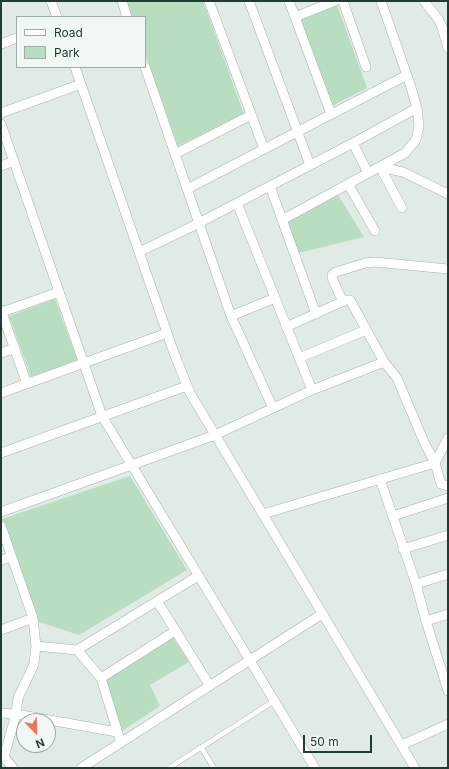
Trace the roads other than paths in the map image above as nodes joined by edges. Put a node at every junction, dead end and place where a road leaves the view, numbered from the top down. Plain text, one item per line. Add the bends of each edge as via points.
1 (52, 1) edge
2 (122, 1) edge
3 (209, 1) edge
4 (249, 1) edge
5 (289, 1) edge
6 (335, 1) edge
7 (343, 1) edge
8 (381, 1) edge
9 (424, 1) edge
10 (57, 16) edge
11 (128, 16) edge
12 (295, 17) junction
13 (16, 38) edge
14 (1, 44) edge
15 (448, 48) edge
16 (366, 67) dead end
17 (75, 68) edge
18 (145, 68) edge
19 (407, 75) junction
20 (81, 84) junction
21 (417, 108) junction
22 (1, 113) edge
23 (331, 114) junction
24 (251, 115) junction
25 (1, 124) edge
26 (298, 132) junction
27 (353, 144) junction
28 (264, 149) junction
29 (175, 154) junction
30 (14, 161) junction
31 (310, 165) junction
32 (1, 166) edge
33 (380, 167) junction
34 (368, 173) junction
35 (348, 184) junction
36 (270, 186) junction
37 (187, 189) junction
38 (448, 194) edge
39 (237, 203) junction
40 (402, 208) dead end
41 (282, 220) junction
42 (199, 223) junction
43 (375, 231) dead end
44 (139, 252) junction
45 (448, 268) edge
46 (59, 292) junction
47 (275, 298) junction
48 (343, 302) junction
49 (1, 311) edge
50 (316, 314) junction
51 (231, 316) junction
52 (286, 327) junction
53 (366, 330) junction
54 (167, 333) junction
55 (15, 348) junction
56 (1, 353) edge
57 (299, 358) junction
58 (384, 362) junction
59 (84, 363) junction
60 (27, 384) junction
61 (187, 386) junction
62 (312, 390) junction
63 (1, 393) edge
64 (273, 408) junction
65 (102, 416) junction
66 (215, 435) junction
67 (448, 438) edge
68 (1, 453) edge
69 (435, 463) junction
70 (132, 465) junction
71 (380, 479) junction
72 (448, 486) edge
73 (448, 498) edge
74 (1, 512) edge
75 (262, 514) junction
76 (393, 516) junction
77 (1, 526) edge
78 (448, 535) edge
79 (403, 548) junction
80 (11, 556) junction
81 (1, 560) edge
82 (448, 574) edge
83 (198, 576) junction
84 (416, 584) junction
85 (158, 602) junction
86 (322, 614) junction
87 (448, 614) edge
88 (33, 618) junction
89 (426, 621) junction
90 (1, 630) edge
91 (175, 631) junction
92 (36, 646) junction
93 (77, 650) junction
94 (250, 660) junction
95 (101, 678) junction
96 (210, 686) junction
97 (448, 690) edge
98 (274, 701) junction
99 (1, 713) edge
100 (16, 713) edge
101 (16, 714) joint
102 (56, 721) edge
103 (448, 724) edge
104 (117, 732) junction
105 (121, 742) junction
106 (402, 745) junction
107 (201, 747) junction
108 (2, 757) edge
109 (412, 767) edge
110 (13, 768) edge
111 (82, 768) edge
112 (170, 768) edge
113 (214, 768) edge
114 (315, 768) edge

1 - 10 street
2 - 11 street
3 - 24 street
4 - 26 street
5 - 12 street
6 - 12 street
7 - 16 street
8 - 19 street
9 - 15 street via 439,20
12 - 23 street
13 - 14 street
17 - 20 street
18 - 29 street
19 - 21 street
19 - 23 street
20 - 22 street
20 - 44 street
21 - 27 street
21 - 33 street via 420,126 416,140 405,153
23 - 26 street
24 - 28 street
24 - 29 street
25 - 30 street
26 - 28 street
26 - 31 street
27 - 31 street
27 - 34 street
28 - 37 street
29 - 37 street
30 - 32 street
30 - 46 street
31 - 36 street
33 - 34 street
33 - 38 street via 403,172
33 - 40 street
34 - 35 street
35 - 41 street
35 - 43 street
36 - 39 street
36 - 41 street
37 - 42 street
39 - 42 street
39 - 47 street
41 - 50 street
42 - 44 street
42 - 51 street
44 - 54 street
45 - 48 street via 375,262 336,272 332,278
46 - 49 street
46 - 59 street
47 - 51 street
47 - 52 street
48 - 50 street
48 - 53 street via 350,300
49 - 55 street
50 - 52 street
51 - 64 street
52 - 57 street
53 - 57 street
53 - 58 street
54 - 59 street
54 - 61 street
55 - 56 street
55 - 60 street
57 - 62 street
58 - 62 street
58 - 69 street via 397,378
59 - 60 street
59 - 65 street
60 - 63 street
61 - 65 street
61 - 66 street
62 - 64 street
64 - 66 street
65 - 68 street
65 - 70 street
66 - 70 street
66 - 75 street
67 - 69 street
69 - 71 street
69 - 72 street via 441,484
70 - 74 street
70 - 83 street
71 - 75 street
71 - 76 street
73 - 76 street
75 - 86 street
76 - 79 street
77 - 80 street
78 - 79 street
79 - 84 street
80 - 81 street
80 - 88 street
82 - 84 street
83 - 85 street
83 - 94 street
84 - 89 street
85 - 91 street
85 - 93 street
86 - 94 street
86 - 106 street
87 - 89 street
88 - 90 street
88 - 92 street
89 - 97 street
91 - 95 street
91 - 96 street
92 - 93 street
92 - 100 street via 34,664 18,698
93 - 95 street
94 - 96 street
94 - 98 street
95 - 104 street
96 - 105 street
98 - 107 lane
98 - 114 street
99 - 101 street
101 - 108 street
102 - 104 street
103 - 106 street
104 - 105 street
105 - 111 street
106 - 109 street
107 - 112 lane
107 - 113 lane
108 - 110 street

